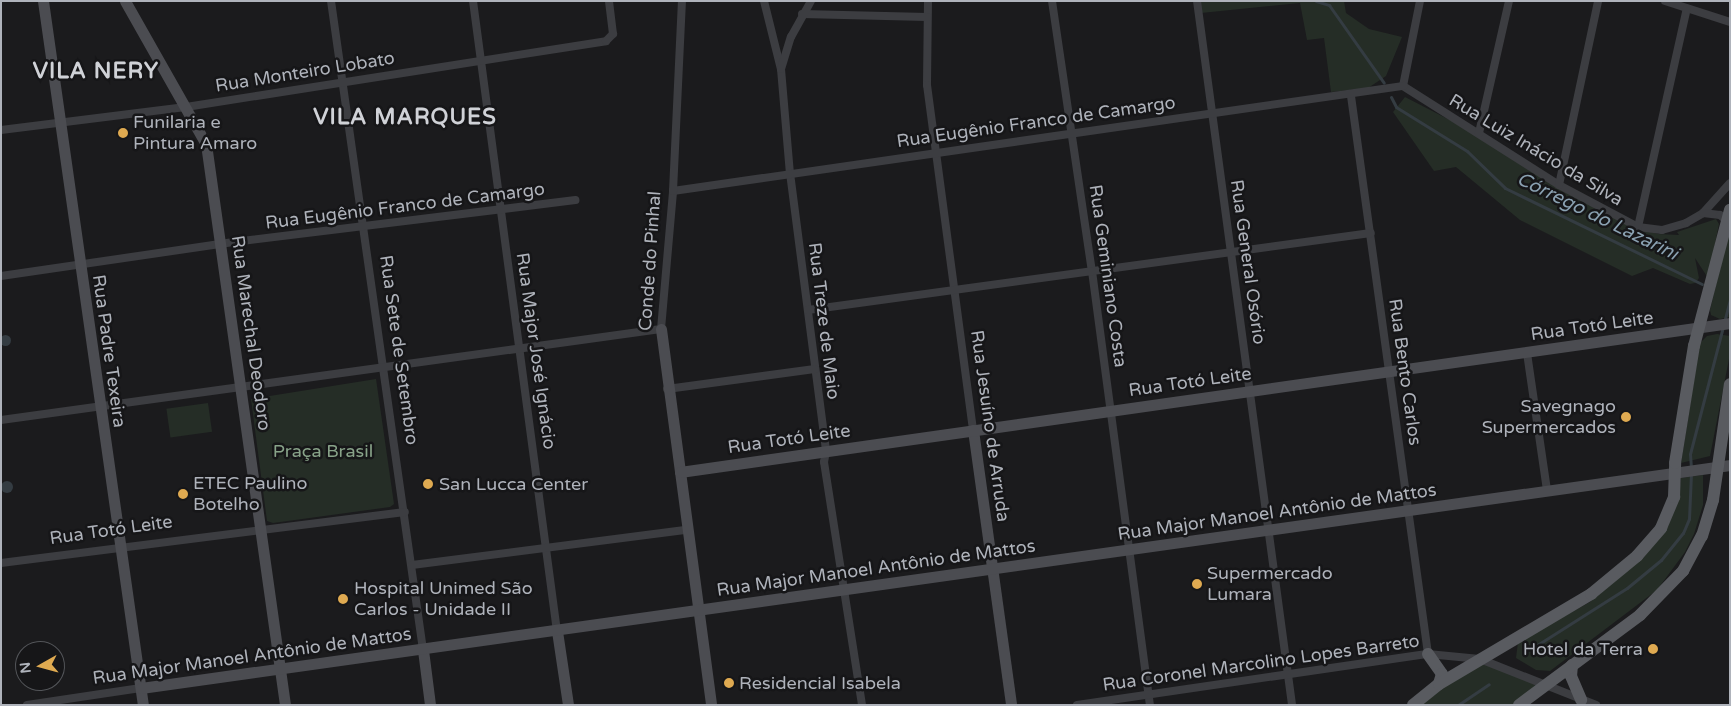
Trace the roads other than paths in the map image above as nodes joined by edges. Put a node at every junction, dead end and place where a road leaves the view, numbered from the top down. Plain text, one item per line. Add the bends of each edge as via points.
1 (43, 1) edge
2 (125, 1) edge
3 (331, 1) edge
4 (473, 1) edge
5 (609, 1) edge
6 (682, 1) edge
7 (764, 1) edge
8 (810, 1) edge
9 (928, 1) edge
10 (1052, 1) edge
11 (1197, 1) edge
12 (1420, 1) edge
13 (1509, 1) edge
14 (1598, 1) edge
15 (1665, 1) edge
16 (1687, 8) junction
17 (802, 14) junction
18 (927, 17) junction
19 (1730, 17) edge
20 (1718, 19) junction
21 (1730, 22) edge
22 (481, 62) junction
23 (781, 69) junction
24 (342, 81) junction
25 (1403, 86) junction
26 (1351, 96) junction
27 (186, 107) junction
28 (1213, 112) junction
29 (60, 122) junction
30 (1, 130) edge
31 (1071, 132) junction
32 (1479, 134) junction
33 (934, 151) junction
34 (790, 173) junction
35 (1730, 183) edge
36 (1559, 186) junction
37 (673, 191) junction
38 (575, 200) dead end
39 (499, 210) junction
40 (1703, 213) junction
41 (1728, 216) edge
42 (363, 227) junction
43 (1638, 227) junction
44 (1370, 233) junction
45 (221, 244) junction
46 (1232, 253) junction
47 (79, 265) junction
48 (1092, 271) junction
49 (1, 276) edge
50 (954, 291) junction
51 (808, 310) junction
52 (1730, 323) edge
53 (661, 329) junction
54 (1702, 329) junction
55 (518, 348) junction
56 (1527, 353) junction
57 (382, 366) junction
58 (815, 369) junction
59 (1390, 373) junction
60 (1730, 384) edge
61 (240, 386) junction
62 (667, 389) junction
63 (1251, 392) junction
64 (100, 406) junction
65 (1112, 411) junction
66 (1, 420) edge
67 (973, 430) junction
68 (826, 451) junction
69 (1718, 466) edge
70 (680, 472) junction
71 (1679, 472) junction
72 (1547, 490) junction
73 (1409, 511) junction
74 (405, 512) junction
75 (260, 529) junction
76 (687, 530) junction
77 (1269, 530) junction
78 (120, 546) junction
79 (545, 549) junction
80 (1130, 551) junction
81 (1, 563) edge
82 (412, 565) junction
83 (992, 570) junction
84 (846, 589) junction
85 (700, 610) junction
86 (557, 631) junction
87 (423, 650) junction
88 (1428, 654) junction
89 (1480, 659) junction
90 (1572, 665) junction
91 (280, 668) junction
92 (1288, 674) junction
93 (1438, 684) junction
94 (1544, 685) junction
95 (141, 688) junction
96 (1148, 694) junction
97 (1581, 700) junction
98 (27, 705) edge
99 (144, 705) edge
100 (285, 705) edge
101 (430, 705) edge
102 (568, 705) edge
103 (711, 705) edge
104 (862, 705) edge
105 (1011, 705) edge
106 (1077, 705) edge
107 (1150, 705) edge
108 (1292, 705) edge
109 (1413, 705) edge
110 (1519, 705) edge
111 (1596, 705) edge

1 - 29 street, Rua Padre Texeira
2 - 27 street, Rua Marechal Deodoro
3 - 24 street, Rua Sete de Setembro
4 - 22 street, Rua Major José Ignácio
5 - 22 street, Rua Monteiro Lobato via 612,38
6 - 37 street, Conde do Pinhal
7 - 23 street, Rua Treze de Maio
8 - 17 street
9 - 18 street, Rua Jesuíno de Arruda
10 - 31 street, Rua Geminiano Costa
11 - 28 street, Rua General Osório
12 - 25 street
13 - 32 street
14 - 36 street
15 - 16 street
16 - 20 street
16 - 43 street
17 - 18 street
17 - 23 street
18 - 33 street, Rua Jesuíno de Arruda via 927,85
19 - 20 street
20 - 21 street
22 - 24 street, Rua Monteiro Lobato
22 - 39 street, Rua Major José Ignácio
23 - 34 street, Rua Treze de Maio
24 - 27 street, Rua Monteiro Lobato
24 - 42 street, Rua Sete de Setembro
25 - 26 street, Rua Eugênio Franco de Camargo
25 - 32 street, Rua Luiz Inácio da Silva
26 - 28 street, Rua Eugênio Franco de Camargo
26 - 44 street, Rua Bento Carlos
27 - 29 street, Rua Monteiro Lobato
27 - 45 street, Rua Marechal Deodoro via 206,144
28 - 31 street, Rua Eugênio Franco de Camargo
28 - 46 street, Rua General Osório
29 - 30 street, Rua Monteiro Lobato
29 - 47 street, Rua Padre Texeira
31 - 33 street, Rua Eugênio Franco de Camargo
31 - 48 street, Rua Geminiano Costa
32 - 36 street, Rua Luiz Inácio da Silva
33 - 34 street, Rua Eugênio Franco de Camargo
33 - 50 street, Rua Jesuíno de Arruda
34 - 37 street, Rua Eugênio Franco de Camargo
34 - 51 street, Rua Treze de Maio
35 - 40 street, Rua Luiz Inácio da Silva
36 - 43 street, Rua Luiz Inácio da Silva
37 - 53 street, Conde do Pinhal
38 - 39 street, Rua Eugênio Franco de Camargo
39 - 42 street, Rua Eugênio Franco de Camargo
39 - 55 street, Rua Major José Ignácio
40 - 41 street
40 - 43 street, Rua Luiz Inácio da Silva via 1668,229
41 - 54 main road
42 - 45 street, Rua Eugênio Franco de Camargo
42 - 57 street, Rua Sete de Setembro
44 - 46 street
44 - 59 street, Rua Bento Carlos
45 - 47 street, Rua Eugênio Franco de Camargo
45 - 61 street, Rua Marechal Deodoro
46 - 48 street
46 - 63 street, Rua General Osório
47 - 49 street, Rua Eugênio Franco de Camargo
47 - 64 street, Rua Padre Texeira
48 - 50 street
48 - 65 street, Rua Geminiano Costa
50 - 51 street
50 - 67 street, Rua Jesuíno de Arruda
51 - 58 street, Rua Treze de Maio
52 - 54 street, Rua Totó Leite
53 - 55 street
53 - 62 street, Conde do Pinhal
54 - 56 street, Rua Totó Leite
54 - 71 main road via 1685,394
55 - 57 street
55 - 79 street, Rua Major José Ignácio
56 - 59 street, Rua Totó Leite
56 - 72 street
57 - 61 street
57 - 74 street, Rua Sete de Setembro
58 - 62 street
58 - 68 street, Rua Treze de Maio
59 - 63 street, Rua Totó Leite
59 - 73 street, Rua Bento Carlos
60 - 69 main road
61 - 64 street
61 - 75 street, Rua Marechal Deodoro
62 - 70 street, Conde do Pinhal
63 - 65 street, Rua Totó Leite
63 - 77 street, Rua General Osório
64 - 66 street
64 - 78 street, Rua Padre Texeira
65 - 67 street, Rua Totó Leite
65 - 80 street, Rua Geminiano Costa
67 - 68 street, Rua Totó Leite
67 - 83 street, Rua Jesuíno de Arruda
68 - 70 street, Rua Totó Leite
68 - 84 street, Rua Treze de Maio via 824,462
69 - 71 street, Rua Major Manoel Antônio de Mattos
69 - 90 main road via 1709,516 1683,571 1640,614
70 - 76 street, Conde do Pinhal
71 - 72 street, Rua Major Manoel Antônio de Mattos
71 - 89 main road via 1670,512 1657,534 1637,556 1571,608
72 - 73 street, Rua Major Manoel Antônio de Mattos
73 - 77 street, Rua Major Manoel Antônio de Mattos
73 - 88 street, Rua Bento Carlos
74 - 75 street, Rua Totó Leite
74 - 82 street, Rua Sete de Setembro
75 - 78 street, Rua Totó Leite
75 - 91 street, Rua Marechal Deodoro
76 - 79 street
76 - 85 street, Conde do Pinhal
77 - 80 street, Rua Major Manoel Antônio de Mattos
77 - 92 street, Rua General Osório
78 - 81 street, Rua Totó Leite
78 - 95 street, Rua Padre Texeira
79 - 82 street
79 - 86 street, Rua Major José Ignácio
80 - 83 street, Rua Major Manoel Antônio de Mattos
80 - 96 street, Rua Geminiano Costa
82 - 87 street, Rua Sete de Setembro
83 - 84 street, Rua Major Manoel Antônio de Mattos
83 - 105 street, Rua Jesuíno de Arruda
84 - 85 street, Rua Major Manoel Antônio de Mattos
84 - 104 street, Rua Treze de Maio
85 - 86 street, Rua Major Manoel Antônio de Mattos
85 - 103 street, Conde do Pinhal
86 - 87 street, Rua Major Manoel Antônio de Mattos
86 - 102 street, Rua Major José Ignácio
87 - 91 street, Rua Major Manoel Antônio de Mattos
87 - 101 street, Rua Sete de Setembro
88 - 89 street, Rua Coronel Marcolino Lopes Barreto
88 - 92 street, Rua Coronel Marcolino Lopes Barreto
88 - 93 main road via 1442,674
89 - 93 main road
89 - 94 street, Rua Coronel Marcolino Lopes Barreto
90 - 94 main road
90 - 97 main road via 1571,676
91 - 95 street, Rua Major Manoel Antônio de Mattos
91 - 100 street, Rua Marechal Deodoro
92 - 96 street, Rua Coronel Marcolino Lopes Barreto
92 - 108 street, Rua General Osório
93 - 109 main road
94 - 97 street, Rua Coronel Marcolino Lopes Barreto
94 - 110 main road
95 - 98 street, Rua Major Manoel Antônio de Mattos
95 - 99 street, Rua Padre Texeira
96 - 106 street, Rua Coronel Marcolino Lopes Barreto
96 - 107 street, Rua Geminiano Costa
97 - 111 street, Rua Coronel Marcolino Lopes Barreto

